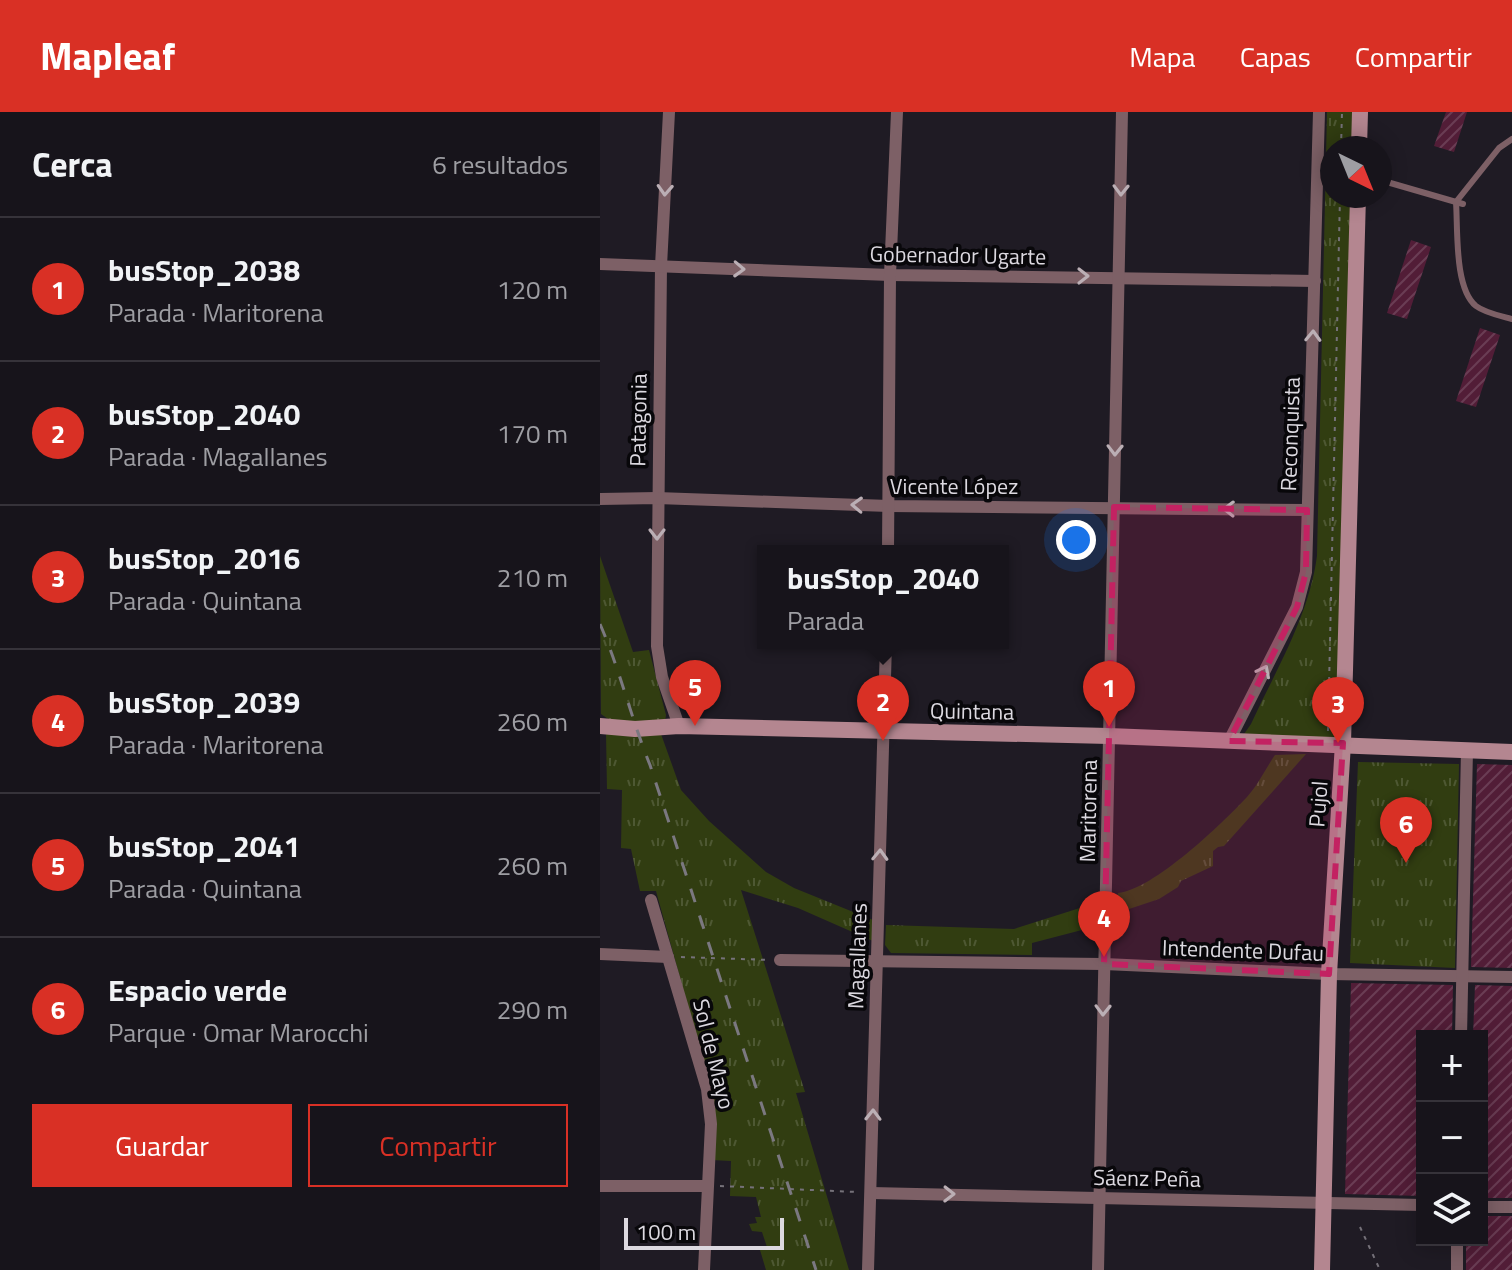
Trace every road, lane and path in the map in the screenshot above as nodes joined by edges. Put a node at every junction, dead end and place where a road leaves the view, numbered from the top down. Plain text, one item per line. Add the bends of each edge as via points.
1 (669, 112) edge
2 (897, 112) edge
3 (1122, 112) edge
4 (1319, 112) edge
5 (1342, 112) edge
6 (1360, 112) edge
7 (1341, 136) edge
8 (1359, 136) edge
9 (1512, 139) edge
10 (1392, 183) edge
11 (1460, 203) junction
12 (1340, 208) edge
13 (1357, 208) edge
14 (600, 264) edge
15 (661, 266) junction
16 (890, 275) junction
17 (1119, 276) junction
18 (1315, 281) junction
19 (1512, 319) edge
20 (657, 498) junction
21 (600, 499) edge
22 (889, 506) junction
23 (1114, 507) junction
24 (1307, 510) junction
25 (888, 545) edge
26 (886, 649) edge
27 (600, 726) edge
28 (679, 726) junction
29 (884, 731) junction
30 (1109, 736) junction
31 (1229, 741) junction
32 (1335, 743) junction
33 (1467, 750) junction
34 (1512, 752) edge
35 (651, 900) dead end
36 (600, 954) edge
37 (668, 957) junction
38 (780, 960) joint
39 (877, 963) junction
40 (1104, 964) junction
41 (1329, 974) junction
42 (1462, 976) junction
43 (1512, 977) edge
44 (1461, 1030) edge
45 (600, 1186) edge
46 (707, 1186) junction
47 (871, 1193) junction
48 (1099, 1197) junction
49 (1323, 1202) junction
50 (1416, 1205) edge
51 (1488, 1207) edge
52 (1512, 1207) edge
53 (1360, 1227) dead end
54 (1457, 1246) edge
55 (704, 1270) edge
56 (868, 1270) edge
57 (1098, 1270) edge
58 (1322, 1270) edge
59 (1380, 1270) edge
60 (1457, 1270) edge

1 -> 15 street, Patagonia
2 - 16 street
3 -> 17 street, Maritorena
4 - 18 street, Reconquista
5 - 7 path
6 - 8 main road
9 - 11 lane via 1499,148
10 - 11 lane
11 - 19 lane via 1461,279 1467,295 1478,308
12 - 32 path
13 - 32 main road, Pujol
14 - 15 street, Gobernador Ugarte
15 -> 16 street, Gobernador Ugarte
15 - 20 street, Patagonia
16 -> 17 street, Gobernador Ugarte
16 - 22 street
17 - 18 street, Gobernador Ugarte
17 -> 23 street, Maritorena
24 -> 18 street, Reconquista
20 - 21 street, Vicente López
22 -> 20 street, Vicente López
20 -> 28 street, Patagonia via 657,646
22 - 23 street, Vicente López
22 - 25 street
24 -> 23 street, Vicente López
23 - 30 street, Maritorena
31 -> 24 street, Reconquista via 1297,607 1306,572
26 - 29 street, Magallanes
27 - 28 main road, Quintana
28 - 29 main road, Quintana
29 - 30 main road, Quintana
39 -> 29 street, Magallanes
30 - 31 main road, Quintana
30 - 40 street, Maritorena
31 - 32 main road, Quintana
32 - 33 main road, Quintana
32 - 41 main road, Pujol
33 - 34 main road, Quintana
33 - 42 street
35 - 37 street, Sol de Mayo
36 - 37 street
37 - 38 path
37 - 46 street, Sol de Mayo via 707,1089
38 - 39 street, Intendente Dufau
39 - 40 street, Intendente Dufau
47 -> 39 street, Magallanes
40 - 41 street, Intendente Dufau
40 -> 48 street, Maritorena
41 - 42 street, Intendente Dufau
41 - 49 main road, Pujol
42 - 43 street, Intendente Dufau
42 - 44 street
45 - 46 street
46 - 47 path
46 - 55 street, Sol de Mayo
47 -> 48 street, Sáenz Peña
47 - 56 street, Magallanes
48 - 49 street, Sáenz Peña
48 - 57 street, Maritorena
49 - 50 street, Sáenz Peña
49 - 58 main road, Pujol
51 - 52 street
53 - 59 path
54 - 60 street

